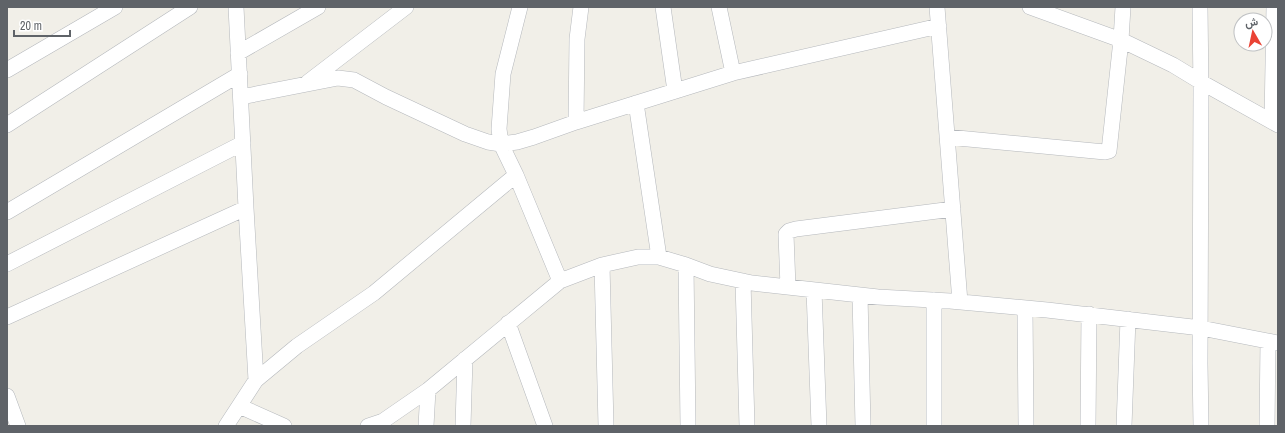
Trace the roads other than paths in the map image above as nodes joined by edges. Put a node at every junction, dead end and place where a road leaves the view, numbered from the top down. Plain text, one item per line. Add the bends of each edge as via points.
1 (115, 7) edge
2 (190, 7) edge
3 (236, 7) edge
4 (318, 7) edge
5 (406, 7) edge
6 (520, 7) edge
7 (581, 7) edge
8 (663, 7) edge
9 (719, 7) edge
10 (937, 7) edge
11 (1123, 7) edge
12 (1200, 7) edge
13 (1274, 7) edge
14 (1035, 8) edge
15 (939, 26) junction
16 (1121, 40) junction
17 (238, 53) junction
18 (7, 70) edge
19 (733, 73) junction
20 (240, 74) junction
21 (1201, 82) junction
22 (306, 84) junction
23 (675, 91) junction
24 (241, 97) junction
25 (636, 103) junction
26 (576, 122) junction
27 (1275, 123) edge
28 (7, 125) edge
29 (948, 137) junction
30 (243, 143) junction
31 (501, 144) junction
32 (516, 175) junction
33 (246, 208) junction
34 (953, 209) junction
35 (7, 212) edge
36 (659, 257) junction
37 (7, 264) edge
38 (602, 265) junction
39 (686, 265) junction
40 (560, 281) junction
41 (743, 281) junction
42 (788, 287) junction
43 (814, 290) junction
44 (860, 295) junction
45 (934, 300) junction
46 (960, 302) junction
47 (1025, 308) junction
48 (1089, 314) junction
49 (7, 318) edge
50 (1128, 319) junction
51 (508, 323) junction
52 (1201, 328) junction
53 (1273, 342) edge
54 (465, 359) junction
55 (256, 380) junction
56 (428, 390) junction
57 (7, 396) edge
58 (239, 406) junction
59 (18, 426) edge
60 (226, 426) edge
61 (284, 426) edge
62 (368, 426) edge
63 (426, 426) edge
64 (463, 426) edge
65 (545, 426) edge
66 (606, 426) edge
67 (688, 426) edge
68 (747, 426) edge
69 (819, 426) edge
70 (863, 426) edge
71 (934, 426) edge
72 (1026, 426) edge
73 (1088, 426) edge
74 (1124, 426) edge
75 (1201, 426) edge
76 (1267, 426) edge

1 - 18 street
2 - 28 street
3 - 17 street
4 - 17 street
5 - 22 street
6 - 31 street via 503,74 499,129
7 - 26 street via 577,39
8 - 23 street
9 - 19 street
10 - 15 street
11 - 16 street
12 - 21 street
13 - 27 street
14 - 16 street
15 - 19 street
15 - 29 street
16 - 21 street via 1173,65
16 - 29 street via 1109,151
17 - 20 street
19 - 23 street
20 - 24 street
20 - 35 street
21 - 27 street
21 - 52 street
22 - 24 street
22 - 31 street via 338,78 354,80 465,134
23 - 25 street
24 - 30 street
25 - 26 street
25 - 36 street
26 - 31 street via 522,140
29 - 34 street
30 - 33 street
30 - 37 street
31 - 32 street
32 - 40 street
32 - 55 street via 374,293 297,346
33 - 49 street
33 - 55 street
34 - 42 street via 789,231 786,234
34 - 46 street
36 - 38 street via 638,257
36 - 39 street
38 - 40 street
38 - 66 street
39 - 41 street via 710,274
39 - 67 street
40 - 51 street
41 - 42 street
41 - 68 street
42 - 43 street
43 - 44 street
43 - 69 street
44 - 45 street
44 - 70 street
45 - 46 street
45 - 71 street
46 - 47 street
47 - 48 street
47 - 72 street
48 - 50 street
48 - 73 street
50 - 52 street
50 - 74 street
51 - 54 street
51 - 65 street
52 - 53 street
52 - 75 street
53 - 76 street
54 - 56 street
54 - 64 street
55 - 58 street
56 - 62 street via 383,421
56 - 63 street
57 - 59 street
58 - 60 street
58 - 61 street

